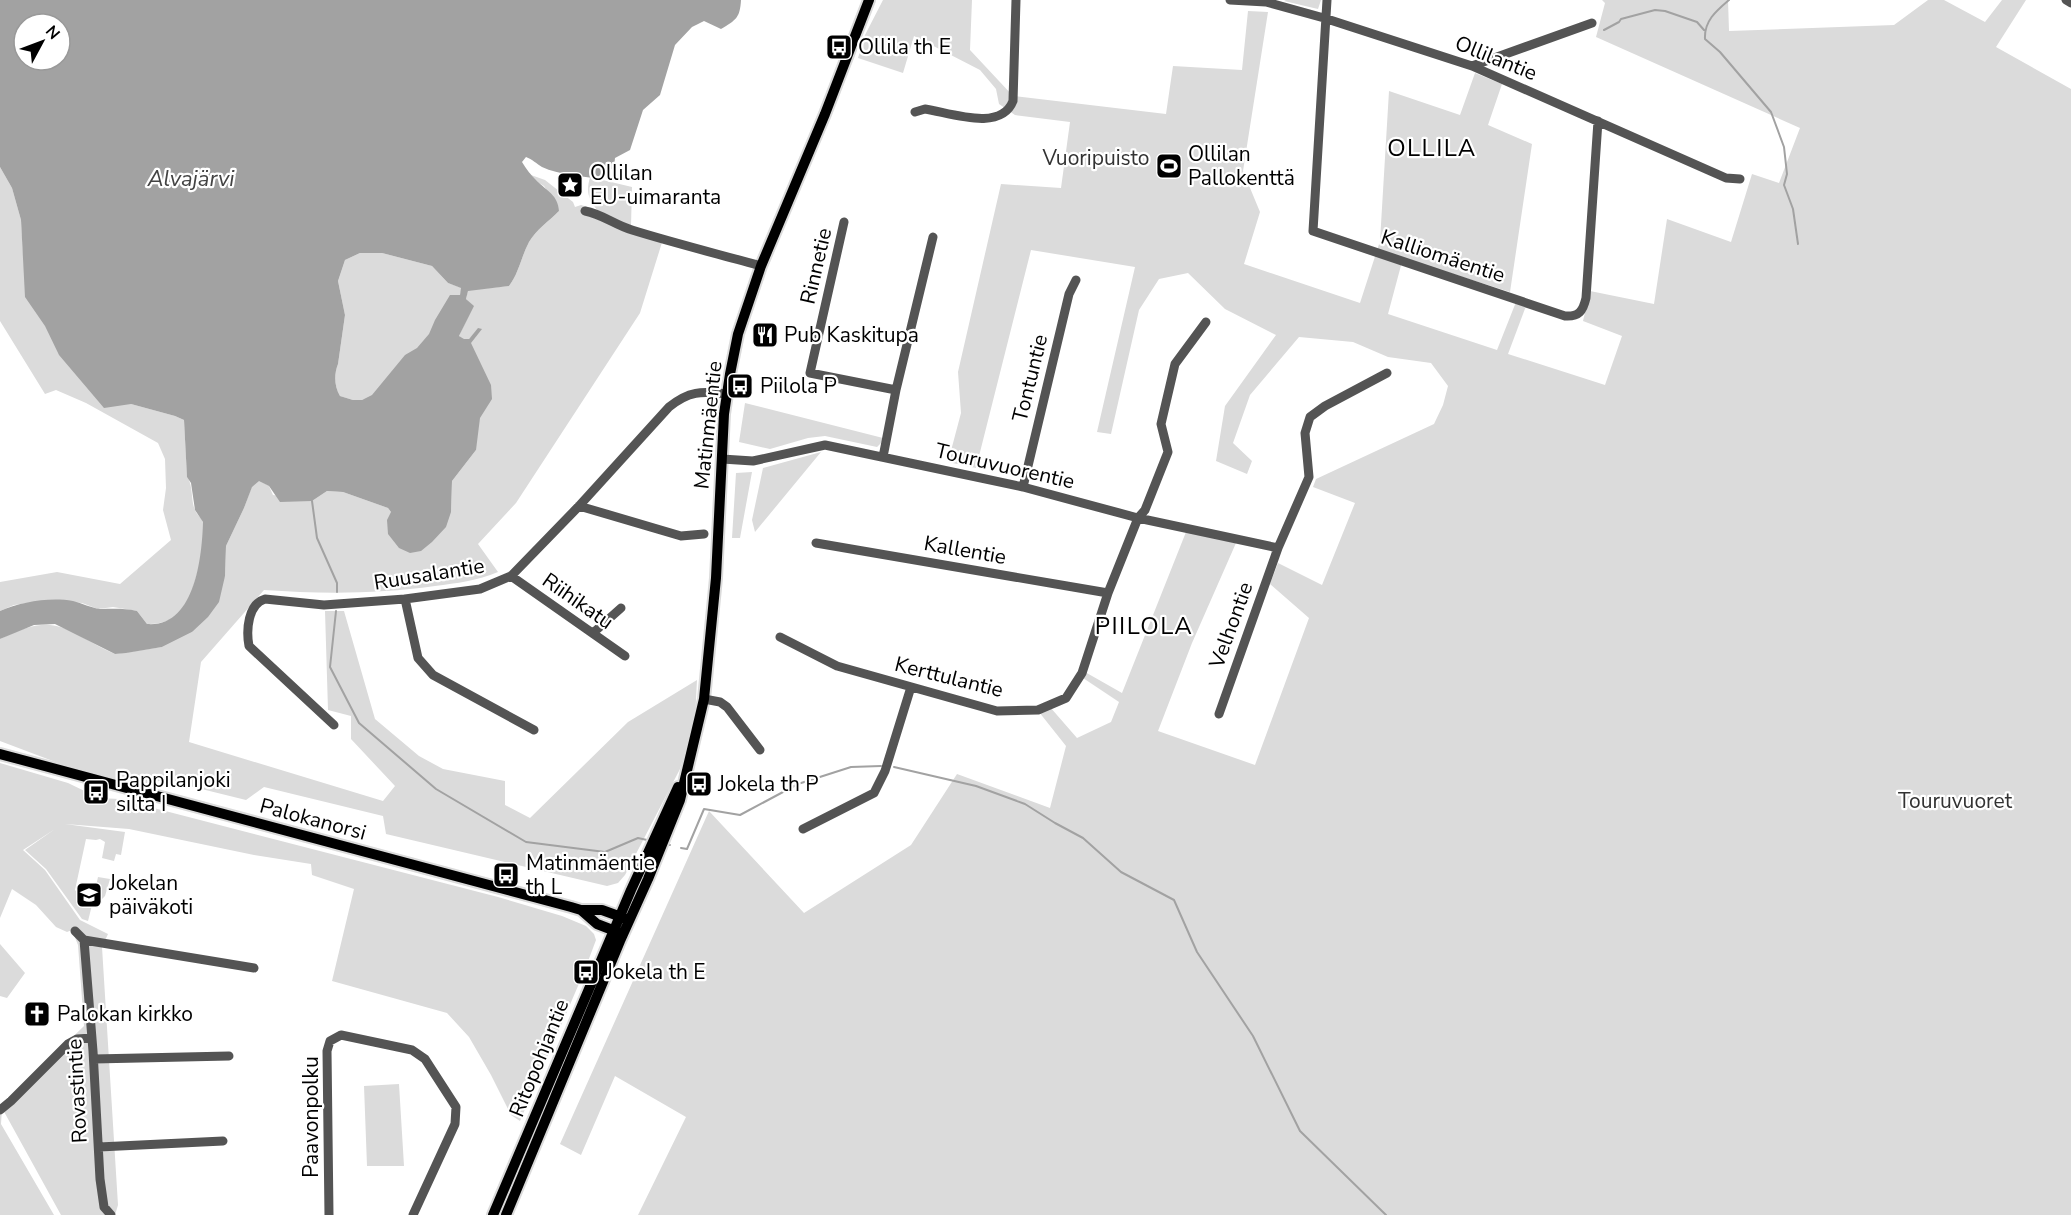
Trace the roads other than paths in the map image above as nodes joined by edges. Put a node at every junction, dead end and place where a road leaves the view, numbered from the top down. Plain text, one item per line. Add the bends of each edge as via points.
1 (869, 0) edge
2 (1016, 0) edge
3 (1230, 0) edge
4 (1327, 0) edge
5 (2066, 0) edge
6 (1269, 1) edge
7 (2071, 3) edge
8 (1324, 18) junction
9 (1592, 23) dead end
10 (1472, 66) junction
11 (915, 112) dead end
12 (1598, 121) junction
13 (1740, 179) dead end
14 (585, 211) dead end
15 (844, 222) dead end
16 (933, 237) dead end
17 (761, 266) junction
18 (1076, 280) dead end
19 (1206, 322) dead end
20 (1387, 373) dead end
21 (896, 390) junction
22 (726, 394) junction
23 (883, 457) junction
24 (722, 459) junction
25 (1023, 487) junction
26 (579, 506) junction
27 (1138, 518) junction
28 (705, 534) dead end
29 (816, 543) dead end
30 (1278, 548) junction
31 (512, 576) junction
32 (1108, 594) junction
33 (405, 599) junction
34 (621, 608) dead end
35 (593, 633) junction
36 (780, 637) dead end
37 (625, 656) dead end
38 (911, 687) junction
39 (704, 699) junction
40 (1219, 714) dead end
41 (334, 725) dead end
42 (534, 730) dead end
43 (760, 750) dead end
44 (0, 754) edge
45 (803, 830) dead end
46 (581, 910) junction
47 (625, 918) junction
48 (75, 931) dead end
49 (618, 932) junction
50 (84, 940) junction
51 (254, 968) dead end
52 (92, 1038) junction
53 (229, 1056) dead end
54 (94, 1059) junction
55 (0, 1110) edge
56 (223, 1141) dead end
57 (99, 1147) junction
58 (111, 1215) edge
59 (329, 1215) edge
60 (413, 1215) edge
61 (493, 1215) edge
62 (506, 1215) edge

1 - 17 main road, Matinmäentie
2 - 11 street via 1013,101 1009,110 989,120 926,109
3 - 6 street, Ollilantie
4 - 8 street
5 - 7 street
6 - 8 street, Ollilantie
8 - 10 street, Ollilantie
8 - 12 street, Kalliomäentie via 1313,231 1572,317 1579,314 1586,298
9 - 10 street
10 - 12 street, Ollilantie
12 - 13 street, Ollilantie via 1726,178
14 - 17 street via 615,225
15 - 21 street, Rinnetie via 810,373
16 - 21 street
17 - 22 main road, Matinmäentie via 738,334
18 - 25 street, Tontuntie via 1069,294
19 - 27 street, Kerttulantie via 1175,364 1161,424 1168,452 1146,510
20 - 30 street, Velhontie via 1310,417 1305,433 1309,477
21 - 23 street
22 - 24 main road, Matinmäentie
22 - 26 street, Ruusalantie via 700,392 669,407
23 - 24 street, Touruvuorentie via 825,445 753,461
23 - 25 street, Touruvuorentie
24 - 39 main road, Matinmäentie
25 - 27 street, Touruvuorentie
26 - 28 street via 681,536
26 - 31 street, Ruusalantie
27 - 30 street, Touruvuorentie
27 - 32 street, Kerttulantie
29 - 32 street, Kallentie
30 - 40 street, Velhontie
31 - 33 street, Ruusalantie via 480,589
31 - 35 street, Riihikatu
32 - 38 street, Kerttulantie via 1082,673 1066,698 1038,710 997,711
33 - 41 street, Ruusalantie via 324,605 265,599 254,606 246,633 249,646
33 - 42 street via 418,658 433,675
34 - 35 street
35 - 37 street, Riihikatu
36 - 38 street, Kerttulantie via 837,666
38 - 45 street via 874,794
39 - 43 street via 727,707
39 - 47 main road, Matinmäentie via 688,768 656,832
44 - 46 main road, Palokanorsi
46 - 47 main road, Palokanorsi via 602,910
46 - 49 main road, Palokanorsi via 593,921
47 - 49 main road, Ritopohjantie
48 - 50 street
49 - 61 main road, Ritopohjantie
49 - 62 main road, Ritopohjantie
50 - 51 street
50 - 52 street, Rovastintie
52 - 54 street, Rovastintie
52 - 55 street via 68,1044
53 - 54 street
54 - 57 street, Rovastintie
56 - 57 street
57 - 58 street, Rovastintie via 104,1206
59 - 60 street, Paavonpolku via 327,1052 330,1041 341,1035 412,1050 425,1059 456,1107 455,1124

